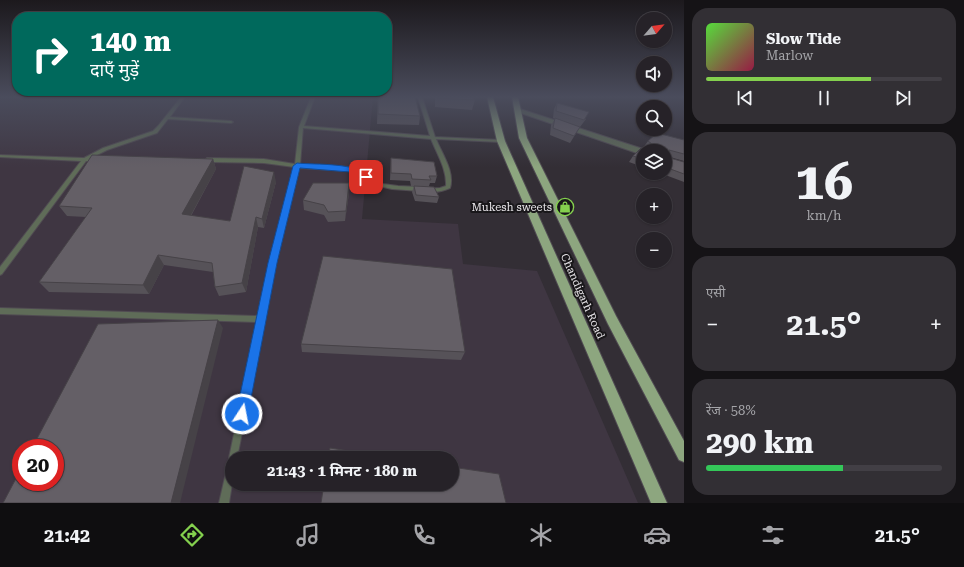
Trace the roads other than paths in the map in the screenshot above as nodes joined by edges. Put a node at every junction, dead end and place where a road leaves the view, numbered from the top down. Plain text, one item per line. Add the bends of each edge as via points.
1 (165, 120) edge
2 (207, 120) edge
3 (304, 120) edge
4 (427, 120) edge
5 (496, 120) edge
6 (519, 120) edge
7 (548, 120) edge
8 (231, 122) dead end
9 (301, 127) junction
10 (433, 138) junction
11 (501, 141) junction
12 (636, 150) edge
13 (0, 156) edge
14 (84, 160) junction
15 (98, 160) edge
16 (203, 160) edge
17 (297, 166) junction
18 (0, 272) edge
19 (0, 311) edge
20 (261, 319) junction
21 (234, 451) edge
22 (684, 455) edge
23 (226, 491) edge
24 (224, 503) edge
25 (659, 503) edge

1 - 14 lane via 155,132 105,149
2 - 8 lane
3 - 9 lane
4 - 10 lane
5 - 11 main road, Chandigarh Road
6 - 22 main road, Chandigarh Road via 523,138 612,320
7 - 12 street
9 - 10 lane
9 - 17 lane
10 - 11 lane
10 - 17 lane via 449,183 448,187 441,190 382,186 350,169
11 - 25 main road, Chandigarh Road
13 - 14 lane
14 - 15 lane
14 - 18 lane
16 - 17 lane via 264,161
17 - 20 lane via 272,263
19 - 20 lane
20 - 21 lane
23 - 24 lane

